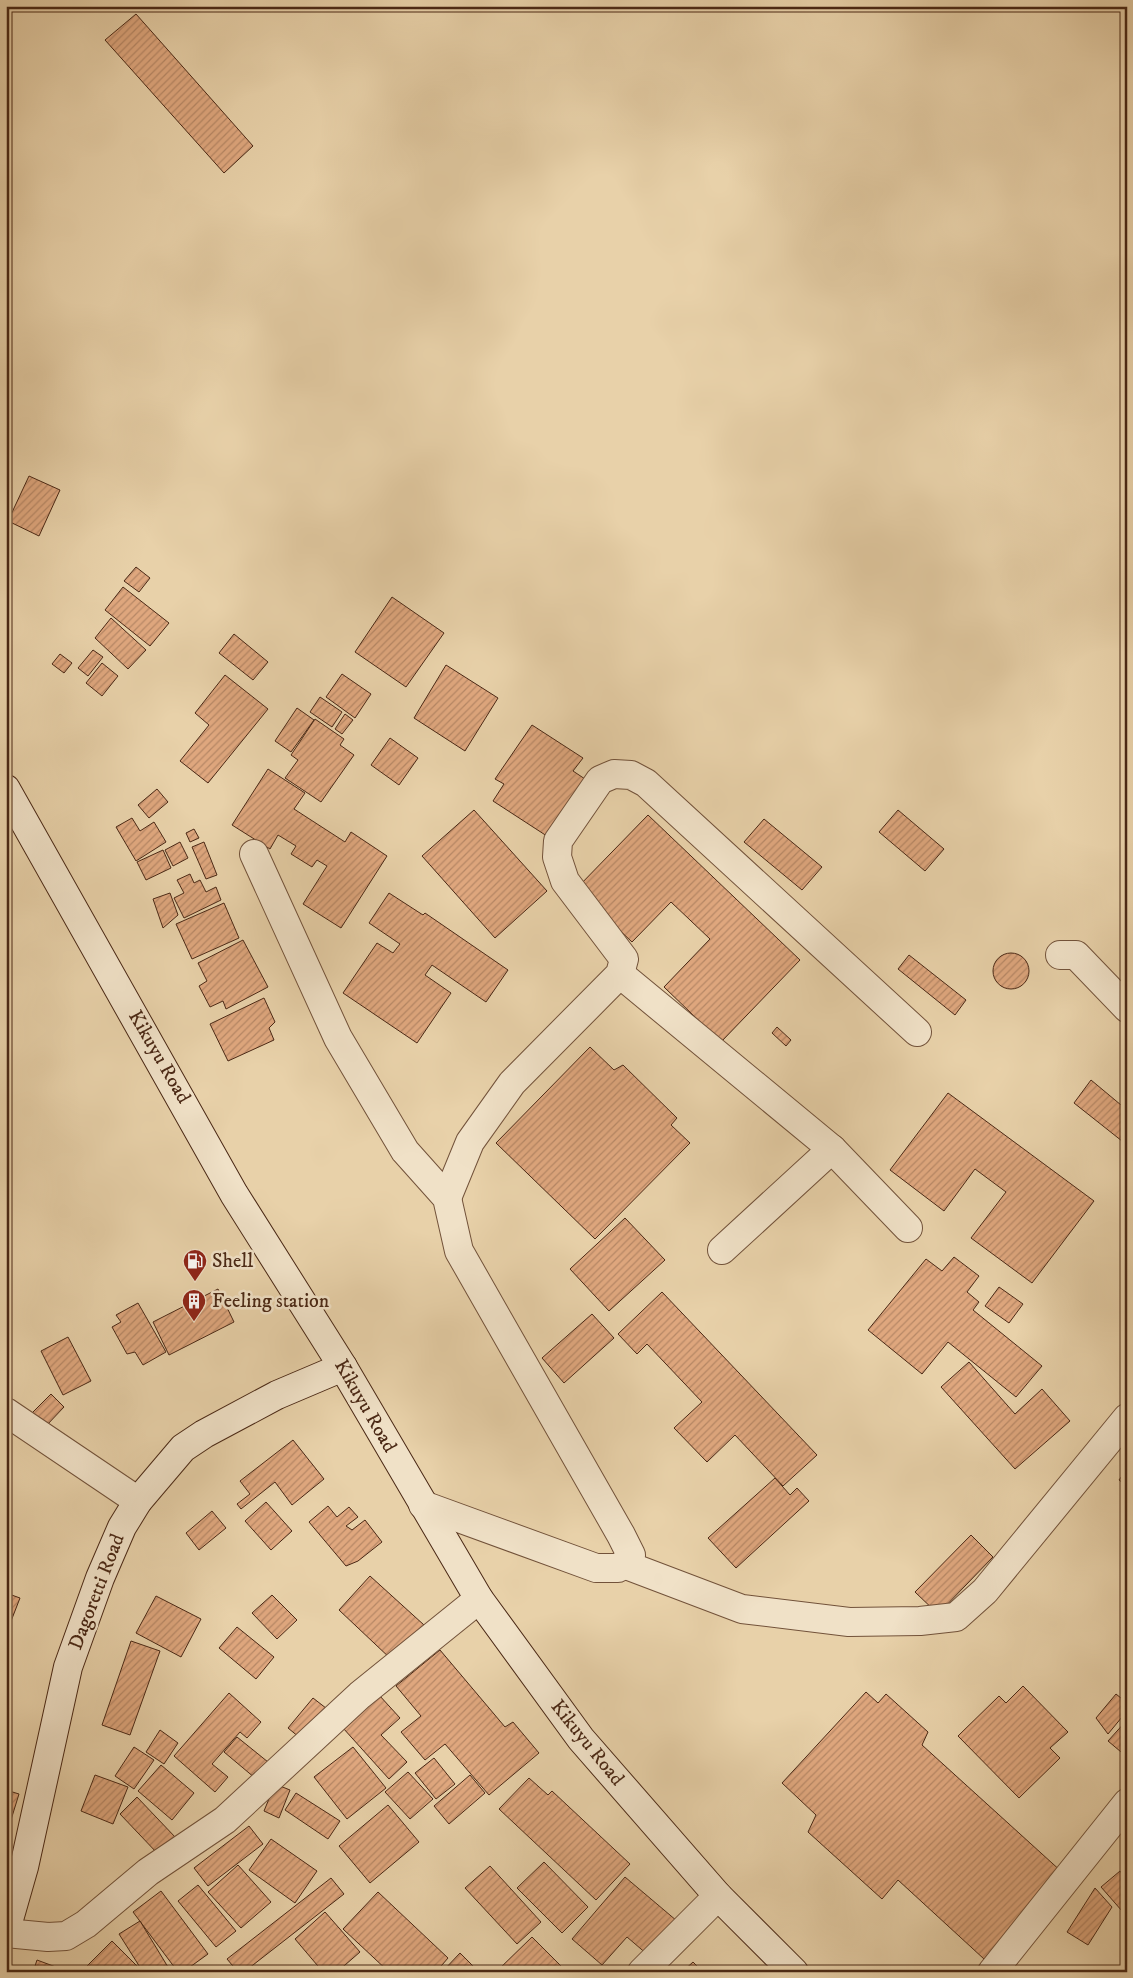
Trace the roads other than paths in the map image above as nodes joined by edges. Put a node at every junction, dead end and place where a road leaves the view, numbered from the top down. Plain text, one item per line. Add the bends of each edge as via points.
1 (6, 789) edge
2 (254, 854) dead end
3 (1060, 955) dead end
4 (620, 974) junction
5 (1127, 1008) edge
6 (917, 1032) dead end
7 (832, 1149) junction
8 (446, 1198) junction
9 (908, 1228) dead end
10 (722, 1250) dead end
11 (343, 1367) junction
12 (6, 1412) edge
13 (1127, 1418) edge
14 (138, 1501) junction
15 (422, 1505) junction
16 (626, 1565) junction
17 (479, 1600) junction
18 (1127, 1803) edge
19 (718, 1896) junction
20 (6, 1931) edge
21 (642, 1972) edge
22 (794, 1972) edge
23 (992, 1972) edge

1 - 11 street, Kikuyu Road via 234,1194
2 - 8 street via 338,1038 405,1151
3 - 5 street via 1076,955
4 - 6 street via 624,960 565,881 557,858 558,841 600,780 614,774 631,775 646,783
4 - 7 street
4 - 8 street via 512,1083 470,1142
7 - 9 street
7 - 10 street
8 - 16 street via 459,1252 621,1535 630,1555
11 - 14 street, Dagoretti Road via 277,1395 204,1434 183,1448
11 - 15 street, Kikuyu Road
12 - 14 street
13 - 16 street via 985,1591 956,1617 849,1622 742,1609
14 - 20 street, Dagoretti Road via 122,1527 68,1667 24,1867
15 - 16 street via 596,1568
15 - 17 street, Kikuyu Road
17 - 19 street, Kikuyu Road via 581,1739
17 - 20 street via 360,1695 225,1820 148,1872 86,1924 66,1936 40,1937
18 - 23 street
19 - 21 street
19 - 22 street, Kikuyu Road

